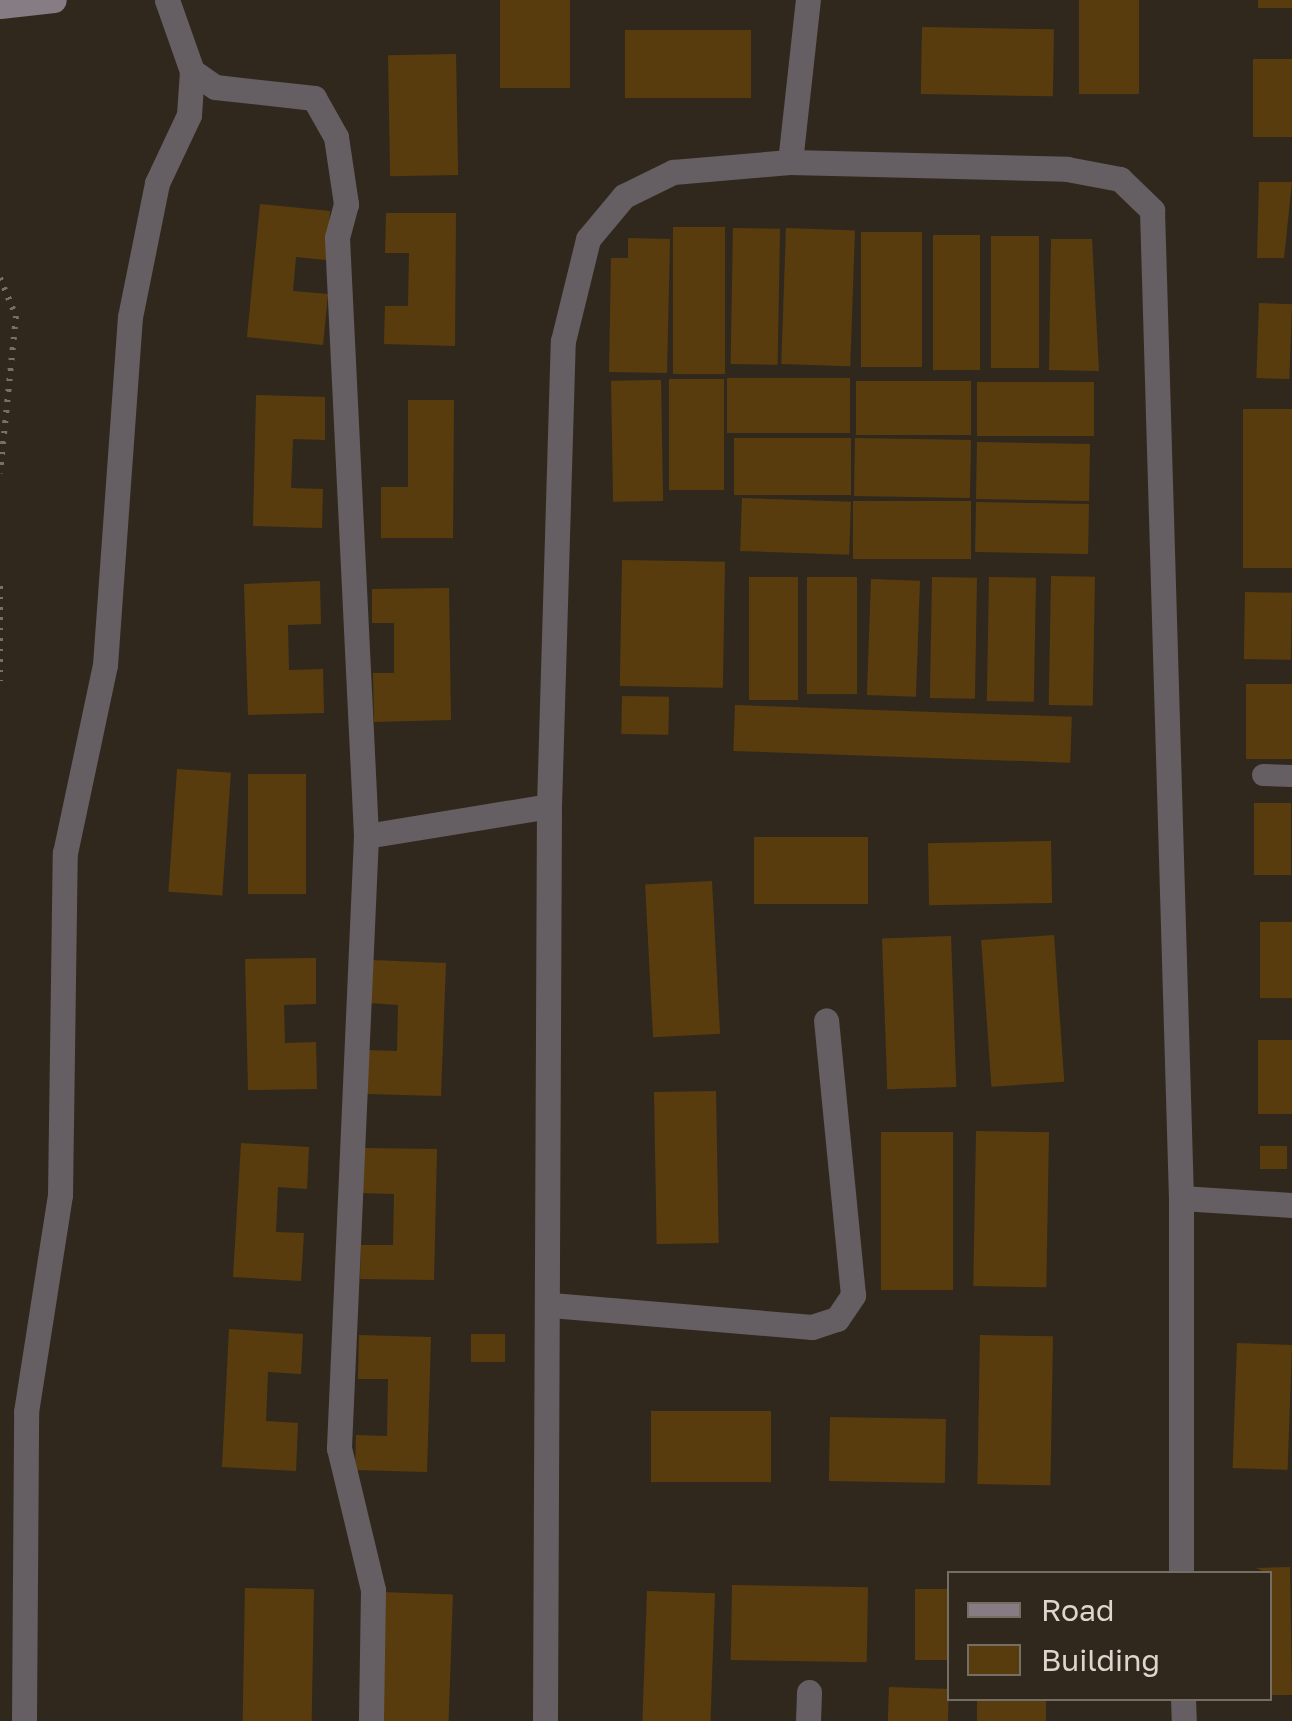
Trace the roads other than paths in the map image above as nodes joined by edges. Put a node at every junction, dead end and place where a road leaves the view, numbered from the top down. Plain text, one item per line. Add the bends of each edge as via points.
1 (54, 0) edge
2 (167, 0) edge
3 (808, 0) edge
4 (0, 6) edge
5 (192, 71) junction
6 (790, 162) junction
7 (1263, 775) dead end
8 (1292, 776) edge
9 (549, 806) junction
10 (366, 836) junction
11 (826, 1020) dead end
12 (1182, 1198) junction
13 (1292, 1205) edge
14 (551, 1305) junction
15 (1181, 1571) edge
16 (808, 1692) dead end
17 (24, 1721) edge
18 (370, 1721) edge
19 (545, 1721) edge
20 (808, 1721) edge

1 - 4 street
2 - 5 street
3 - 6 street
5 - 10 street via 215,88 314,98 336,137 346,204 337,238
5 - 17 street via 189,114 156,183 130,317 105,665 66,853 60,1195 26,1412
6 - 9 street via 673,172 624,196 588,239 563,341
6 - 12 street via 1067,169 1120,178 1152,210
7 - 8 lane
9 - 10 street
9 - 14 street
10 - 18 street via 339,1448 373,1590
11 - 14 street via 854,1295 837,1319 812,1327
12 - 13 street
12 - 15 street
14 - 19 street
16 - 20 street

